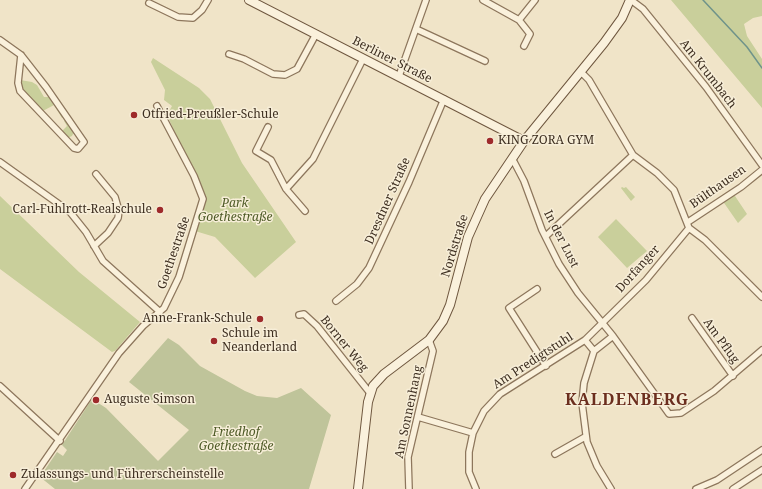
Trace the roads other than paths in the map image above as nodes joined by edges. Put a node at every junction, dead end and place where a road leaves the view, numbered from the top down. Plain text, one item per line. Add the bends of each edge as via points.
1 (208, 0) edge
2 (249, 0) edge
3 (426, 0) edge
4 (483, 0) edge
5 (535, 0) edge
6 (631, 0) edge
7 (149, 3) dead end
8 (519, 20) junction
9 (416, 29) junction
10 (316, 34) junction
11 (0, 40) edge
12 (524, 46) dead end
13 (229, 54) dead end
14 (21, 55) junction
15 (363, 59) junction
16 (485, 61) dead end
17 (581, 72) junction
18 (399, 76) junction
19 (444, 99) junction
20 (157, 106) dead end
21 (268, 127) dead end
22 (524, 141) junction
23 (633, 155) junction
24 (512, 158) junction
25 (0, 162) edge
26 (762, 166) edge
27 (762, 170) edge
28 (96, 174) dead end
29 (286, 189) junction
30 (304, 211) dead end
31 (688, 225) junction
32 (546, 236) junction
33 (94, 246) junction
34 (537, 289) dead end
35 (762, 297) edge
36 (336, 301) dead end
37 (160, 312) junction
38 (300, 315) dead end
39 (692, 318) dead end
40 (603, 324) junction
41 (613, 336) junction
42 (429, 340) junction
43 (585, 340) junction
44 (762, 350) edge
45 (594, 351) junction
46 (546, 366) junction
47 (733, 376) junction
48 (0, 386) edge
49 (370, 393) junction
50 (418, 417) junction
51 (473, 433) junction
52 (585, 437) junction
53 (60, 441) junction
54 (762, 451) edge
55 (555, 454) dead end
56 (762, 470) edge
57 (25, 489) edge
58 (358, 489) edge
59 (409, 489) edge
60 (476, 489) edge
61 (611, 489) edge
62 (696, 489) edge
63 (733, 489) edge

1 - 7 street via 194,18 178,17
2 - 10 main road, Berliner Straße
3 - 9 street
4 - 8 street
5 - 8 street
6 - 17 main road, Nordstraße via 613,31
6 - 26 street, Am Krumbach via 643,9 706,87
8 - 12 street via 530,34
9 - 16 street
9 - 18 street
10 - 13 street via 297,69 285,75 273,74
10 - 15 main road, Berliner Straße
11 - 14 street
14 - 14 street via 18,83 20,91 74,148 78,149 84,144 83,141
15 - 18 main road, Berliner Straße
15 - 29 street via 313,159
17 - 22 main road, Nordstraße
17 - 23 street via 589,80
18 - 19 main road, Berliner Straße
19 - 22 main road, Berliner Straße
19 - 36 street, Dresdner Straße via 369,268 358,284
20 - 37 street, Goethestraße via 194,176 203,199 177,284
21 - 29 street via 256,150 271,160
22 - 24 main road, Nordstraße
23 - 31 street via 674,190
23 - 32 street
24 - 32 street, In der Lust
24 - 42 main road, Nordstraße via 475,218 450,305 443,321
25 - 33 street via 70,212
27 - 31 street, Bülthausen
28 - 33 street via 115,197 119,211 118,218 108,233
29 - 30 street
31 - 35 street
31 - 40 street, Dorfanger via 646,280
32 - 40 street, In der Lust via 559,264
33 - 37 street via 103,261
34 - 46 street via 509,308
37 - 53 street, Goethestraße via 119,353
38 - 49 street, Borner Weg via 304,314 317,326
39 - 47 street, Am Pflug
40 - 41 street, In der Lust
40 - 43 street, Am Predigtstuhl
41 - 45 street
41 - 47 street, In der Lust via 669,414 681,412
42 - 49 main road, Nordstraße via 379,379
42 - 50 street, Am Sonnenhang via 433,351
43 - 45 street
43 - 46 street, Am Predigtstuhl
44 - 47 street
45 - 52 street via 582,394
46 - 51 street, Am Predigtstuhl via 500,394 484,411
48 - 53 street
49 - 58 main road, Nordstraße
50 - 51 street
50 - 59 street, Am Sonnenhang via 408,457
51 - 60 street, Am Predigtstuhl via 469,452 469,472
52 - 55 street
52 - 61 street via 594,460
53 - 57 street, Goethestraße
54 - 62 street via 716,480
56 - 63 street

